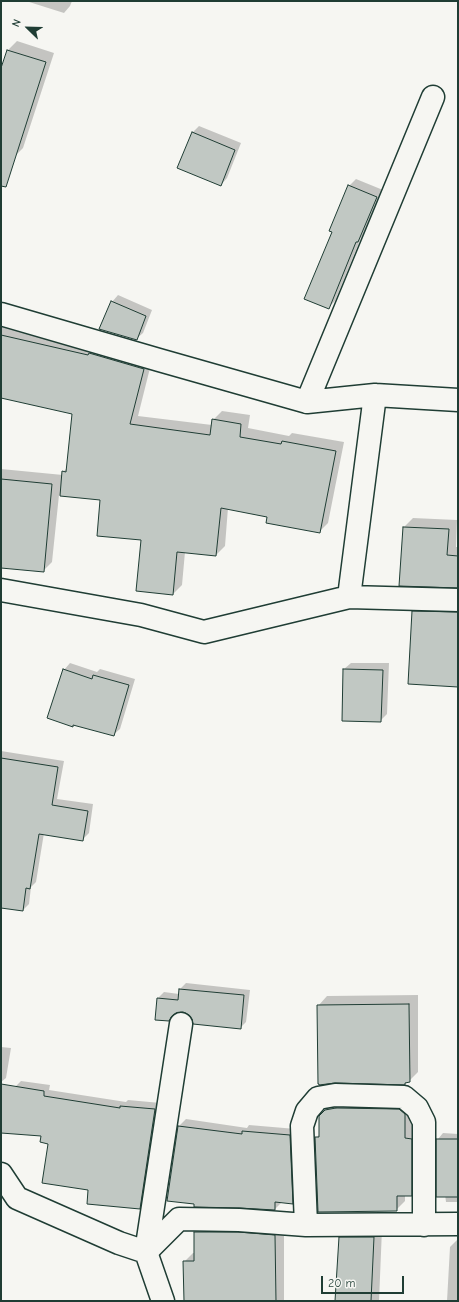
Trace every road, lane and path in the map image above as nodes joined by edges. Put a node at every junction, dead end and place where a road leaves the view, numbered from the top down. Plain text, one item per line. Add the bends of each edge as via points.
1 (433, 97) dead end
2 (1, 314) edge
3 (374, 394) junction
4 (458, 400) edge
5 (307, 402) junction
6 (1, 590) edge
7 (349, 598) junction
8 (458, 600) edge
9 (181, 1024) dead end
10 (1, 1174) edge
11 (458, 1224) edge
12 (306, 1225) junction
13 (424, 1225) junction
14 (146, 1252) junction
15 (163, 1301) edge

1 - 5 street
2 - 5 street
3 - 4 street
3 - 5 street
3 - 7 street
6 - 7 street via 141,616 204,632
7 - 8 street
9 - 14 street
10 - 14 street via 18,1198 119,1243
11 - 13 street
12 - 13 street
12 - 13 street via 302,1126 307,1111 318,1098 335,1095 404,1097 417,1108 424,1122
12 - 14 street via 179,1219
14 - 15 street

